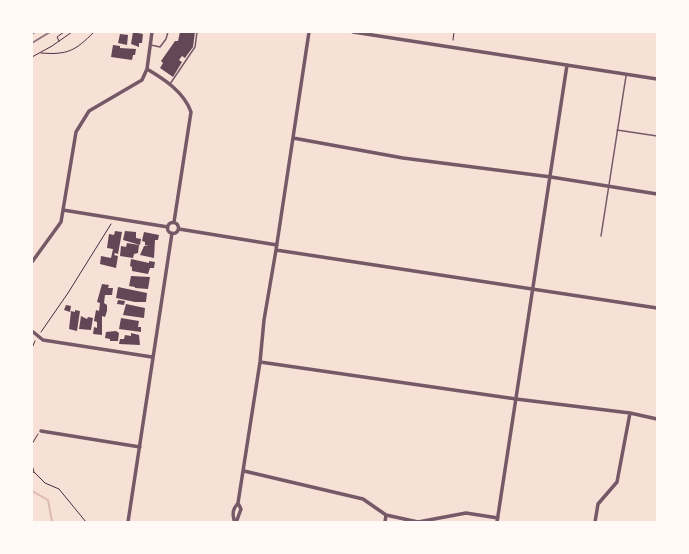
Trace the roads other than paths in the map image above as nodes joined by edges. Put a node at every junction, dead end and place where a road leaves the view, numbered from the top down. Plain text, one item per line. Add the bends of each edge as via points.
1 (152, 32) edge
2 (168, 32) edge
3 (197, 32) edge
4 (309, 32) edge
5 (353, 32) edge
6 (151, 45) junction
7 (567, 65) junction
8 (147, 69) junction
9 (626, 74) junction
10 (657, 79) edge
11 (170, 84) junction
12 (617, 130) junction
13 (657, 136) edge
14 (293, 138) junction
15 (551, 177) junction
16 (608, 186) junction
17 (657, 194) edge
18 (63, 210) junction
19 (174, 222) junction
20 (168, 226) junction
21 (179, 229) junction
22 (172, 233) junction
23 (601, 236) dead end
24 (277, 245) junction
25 (276, 250) junction
26 (32, 262) edge
27 (533, 289) junction
28 (657, 308) edge
29 (32, 330) edge
30 (152, 357) junction
31 (260, 362) junction
32 (516, 399) junction
33 (630, 413) junction
34 (657, 419) edge
35 (40, 431) road end
36 (140, 447) junction
37 (244, 471) junction
38 (238, 503) dead end
39 (386, 515) junction
40 (498, 520) edge
41 (128, 522) edge
42 (386, 522) edge
43 (595, 522) edge

1 - 6 street
2 - 6 lane via 164,44
3 - 11 lane via 195,47
4 - 14 street
5 - 7 street
6 - 8 street
7 - 9 street
7 - 15 street
8 - 11 street
8 - 18 street via 142,80 89,111 76,132
9 - 10 street
9 - 12 lane
11 - 19 street via 191,112
12 - 13 lane
12 - 16 lane
14 - 15 street via 404,158
14 - 24 street
15 - 16 street
15 - 27 street
16 - 17 street
16 - 23 lane
18 - 20 street
18 - 26 street via 61,222
19 - 20 street
19 - 21 street via 178,224
20 - 22 street via 169,232
21 - 22 street
21 - 24 street
22 - 30 street
24 - 25 street
25 - 27 street
25 - 31 street
27 - 28 street
27 - 32 street
29 - 30 street via 42,340
30 - 36 street
31 - 32 street
31 - 37 street
32 - 33 street
32 - 40 street
33 - 34 street
33 - 43 street via 617,482 598,504
35 - 36 street
36 - 41 street
37 - 38 street
37 - 39 street via 363,499
39 - 40 street via 418,522 466,514
39 - 42 street

